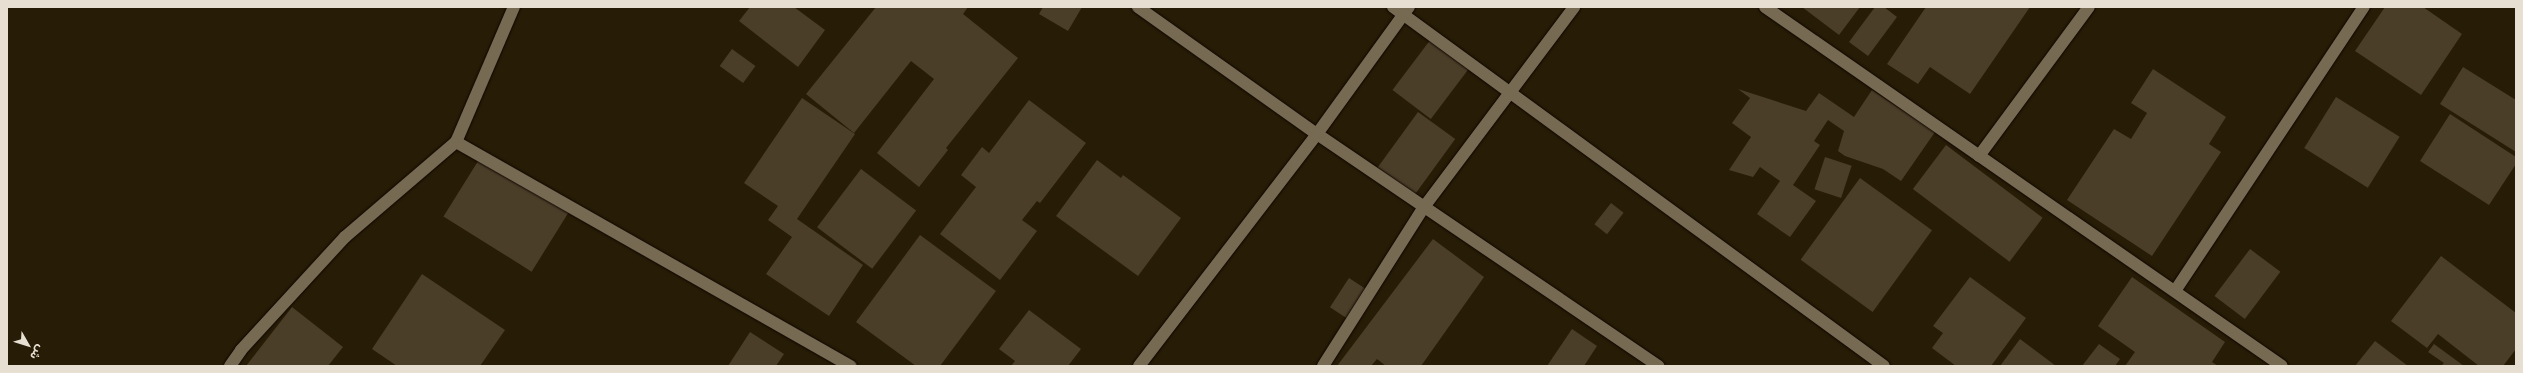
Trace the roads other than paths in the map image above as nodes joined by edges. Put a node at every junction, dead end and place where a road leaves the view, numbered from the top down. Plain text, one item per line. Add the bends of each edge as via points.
1 (514, 7) edge
2 (1138, 7) edge
3 (1393, 7) edge
4 (1574, 7) edge
5 (1765, 7) edge
6 (2089, 7) edge
7 (2364, 7) edge
8 (1406, 11) edge
9 (1509, 91) junction
10 (1317, 134) junction
11 (456, 142) junction
12 (1979, 156) junction
13 (1424, 207) junction
14 (2175, 291) junction
15 (230, 366) edge
16 (851, 366) edge
17 (1139, 366) edge
18 (1323, 366) edge
19 (1659, 366) edge
20 (1884, 366) edge
21 (2282, 366) edge

1 - 11 street
2 - 10 street
3 - 8 street
4 - 9 street
5 - 12 street
6 - 12 street
7 - 14 street
8 - 9 street
8 - 10 street
9 - 13 street
9 - 20 street
10 - 13 street
10 - 17 street
11 - 15 street via 345,237 240,350
11 - 16 street
12 - 14 street
13 - 18 street
13 - 19 street
14 - 21 street

